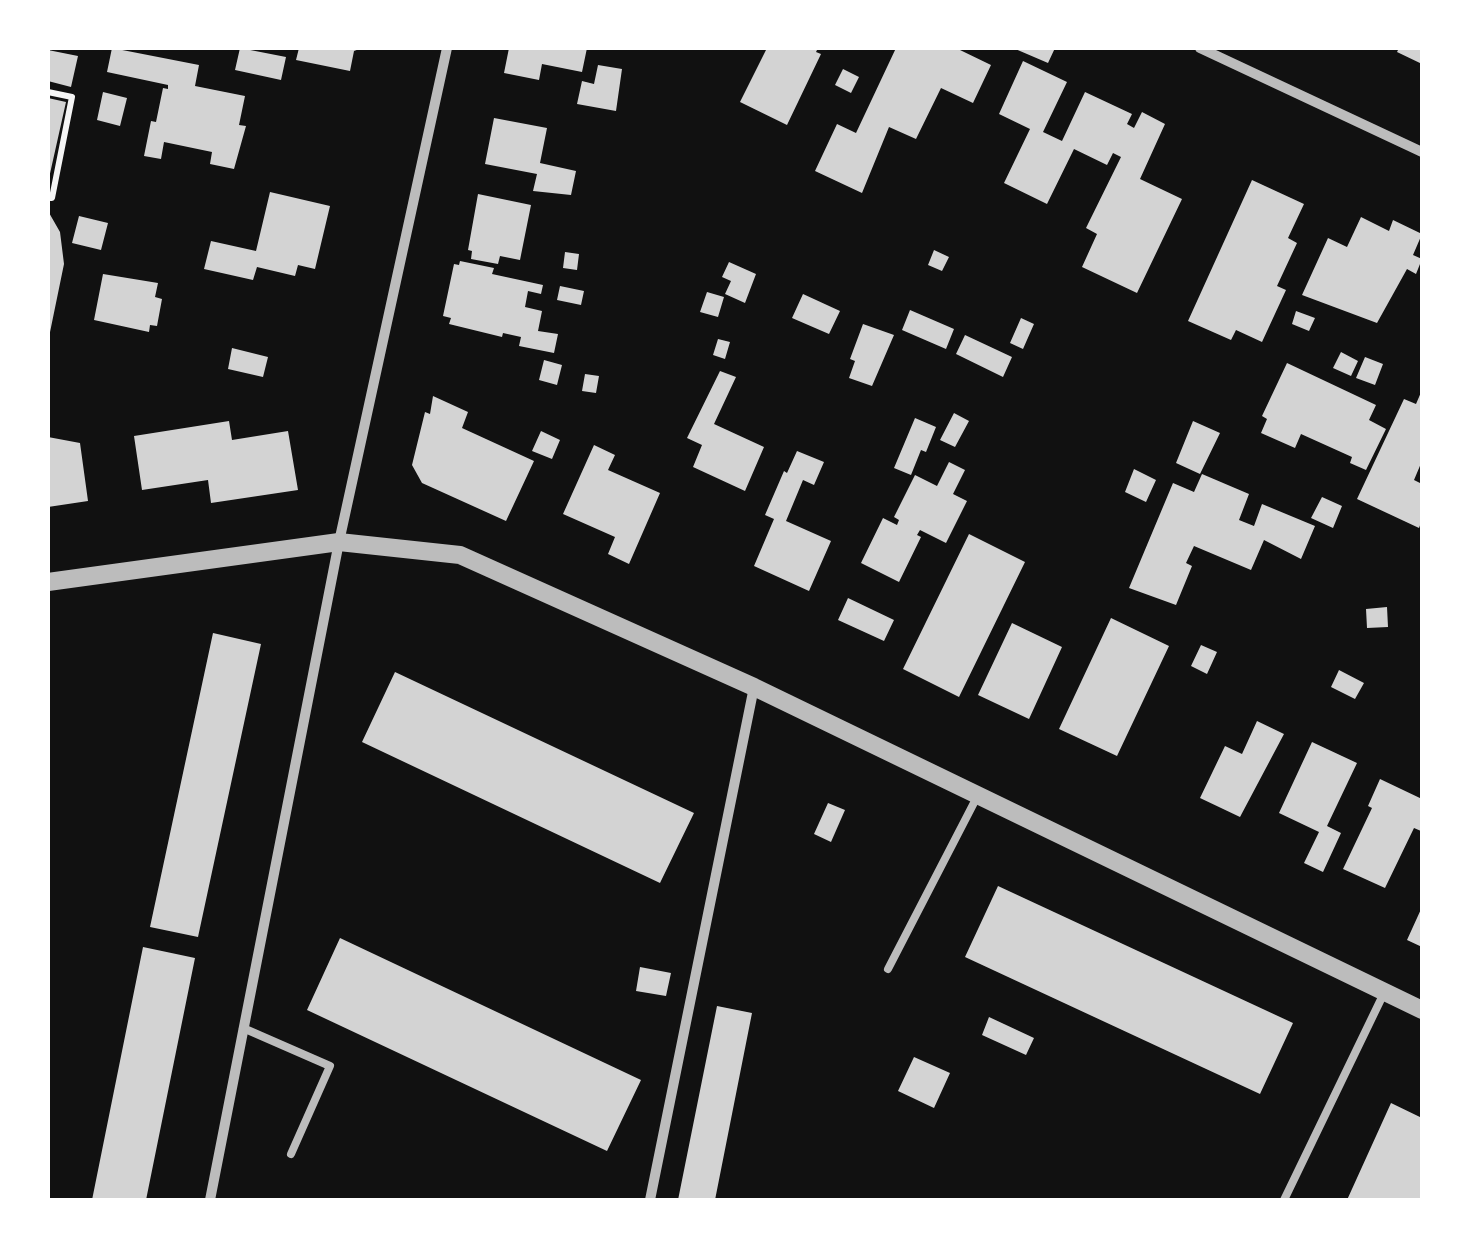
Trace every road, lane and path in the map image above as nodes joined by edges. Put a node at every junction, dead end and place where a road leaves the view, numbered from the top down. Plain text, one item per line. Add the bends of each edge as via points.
1 (447, 48) edge
2 (1200, 48) edge
3 (48, 92) edge
4 (1422, 152) edge
5 (48, 198) edge
6 (339, 542) junction
7 (48, 582) edge
8 (754, 687) junction
9 (978, 795) junction
10 (888, 969) dead end
11 (1384, 991) junction
12 (1422, 1010) edge
13 (243, 1028) junction
14 (291, 1154) dead end
15 (210, 1200) edge
16 (650, 1200) edge
17 (1284, 1200) edge

1 - 6 street
2 - 4 street
3 - 5 path via 72,97
6 - 7 street
6 - 8 street via 460,555
6 - 13 street
8 - 9 street
8 - 16 street
9 - 10 lane
9 - 11 street
11 - 12 street
11 - 17 lane
13 - 14 lane via 330,1066
13 - 15 street

